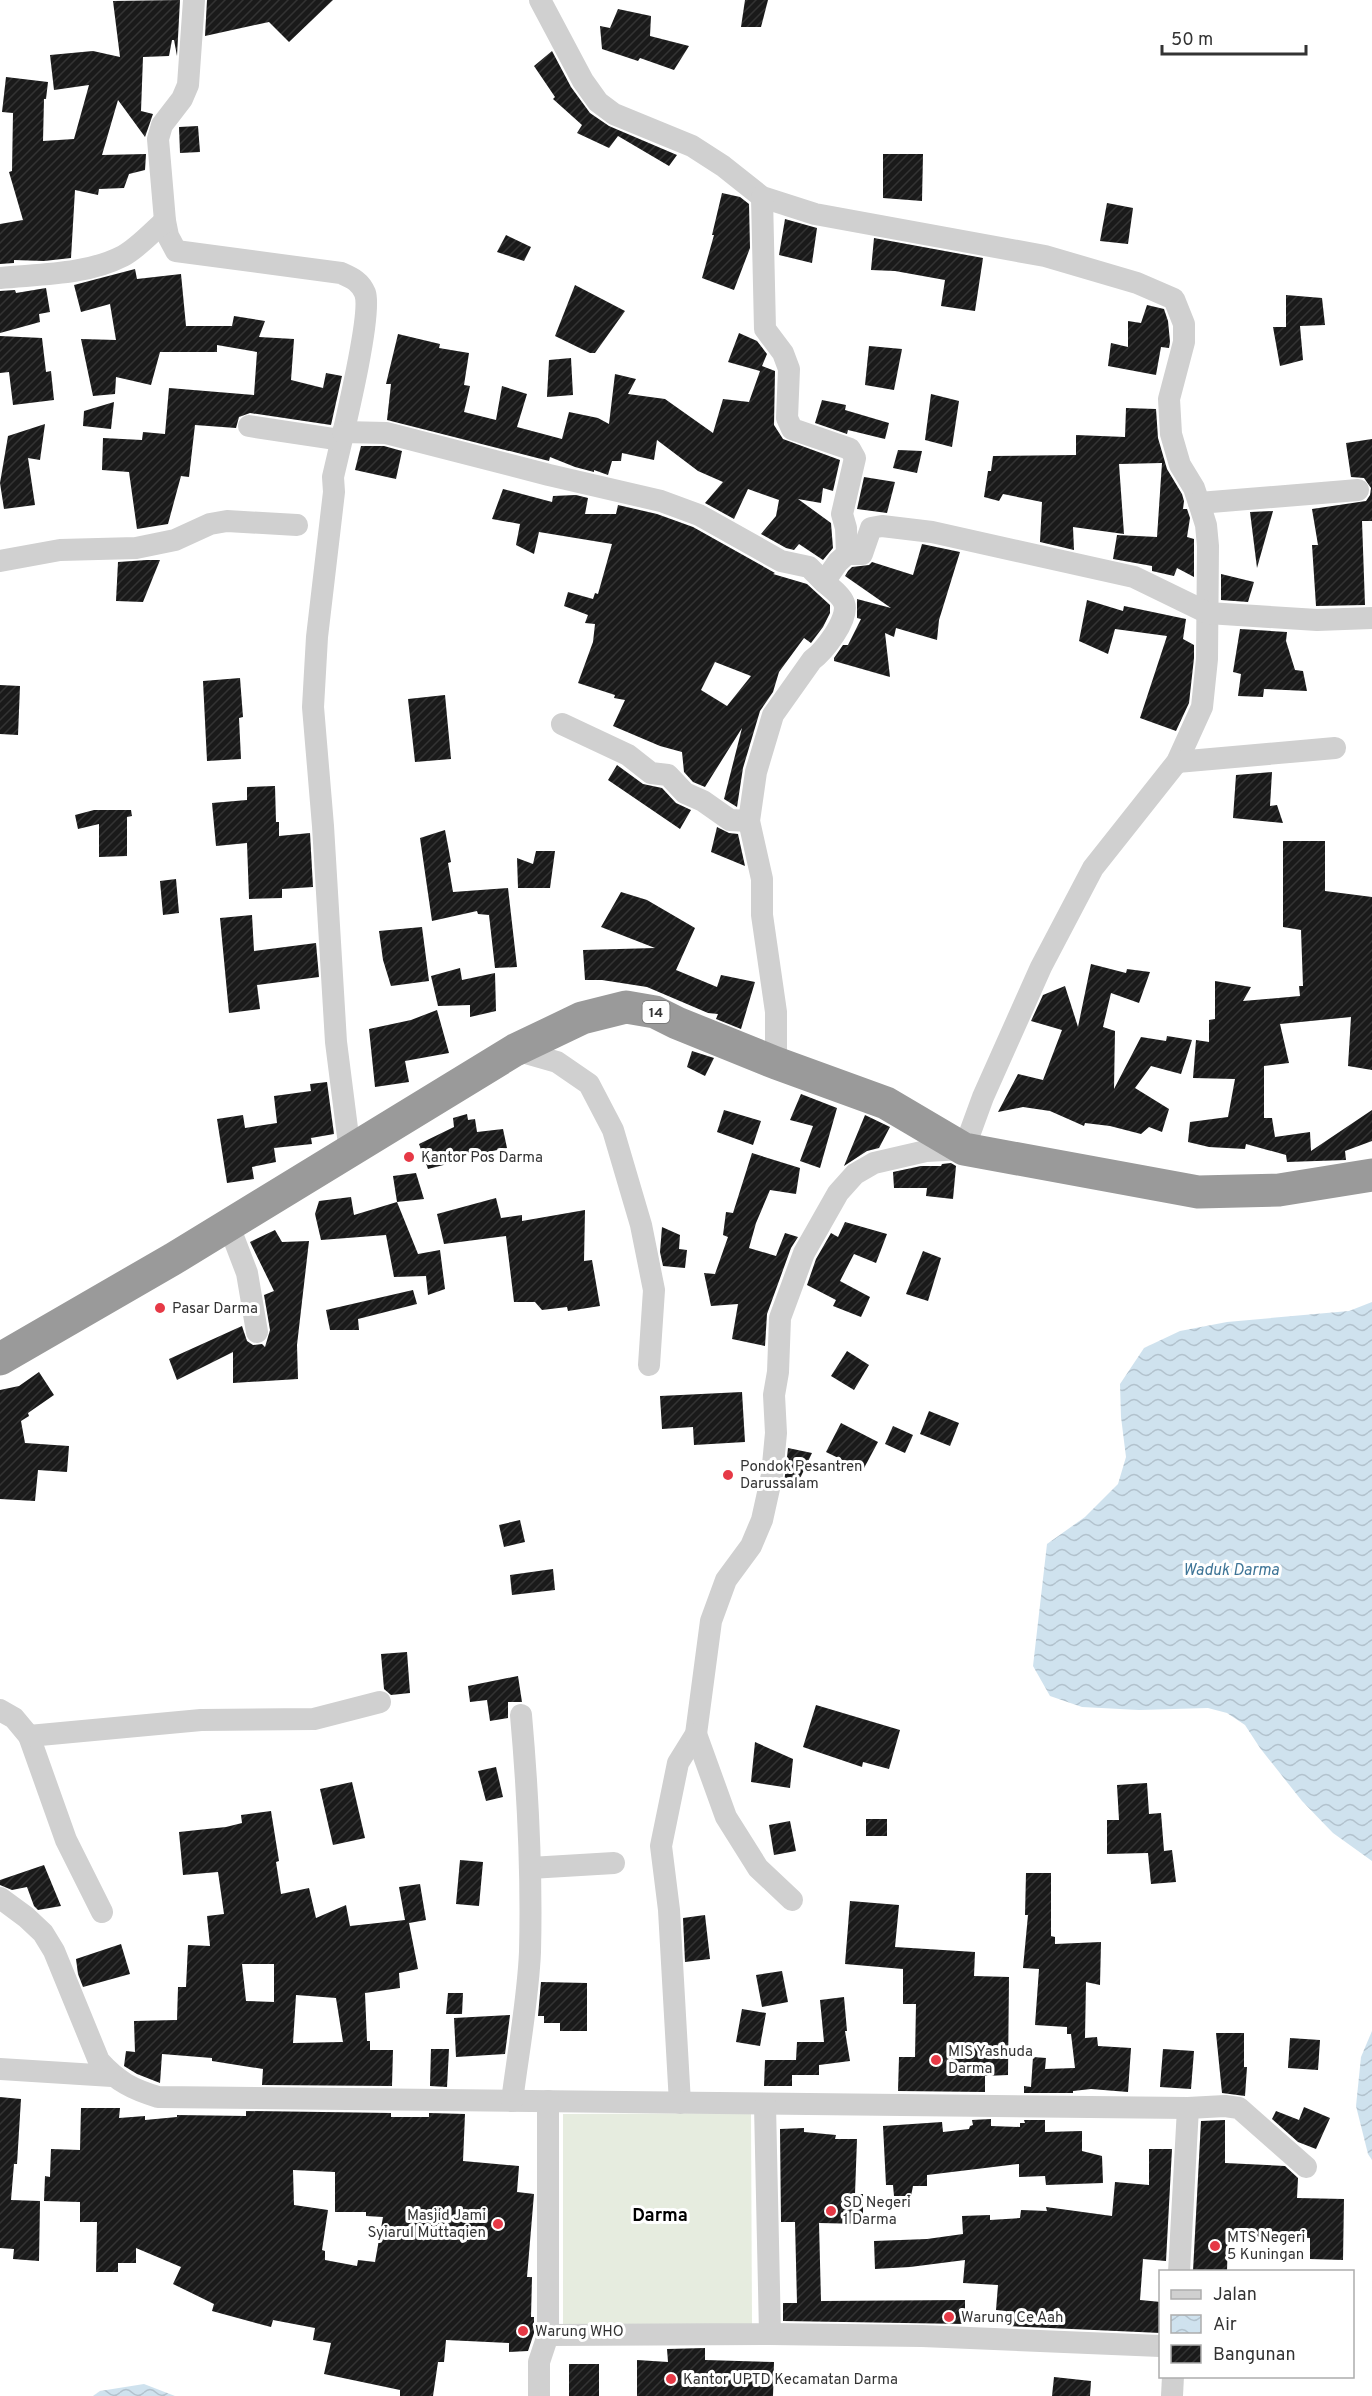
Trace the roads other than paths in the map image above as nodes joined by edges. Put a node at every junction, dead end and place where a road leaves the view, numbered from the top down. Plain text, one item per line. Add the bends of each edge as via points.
1 (194, 0) edge
2 (540, 0) edge
3 (762, 197) junction
4 (165, 220) junction
5 (0, 279) edge
6 (249, 426) dead end
7 (342, 436) junction
8 (1358, 490) dead end
9 (1199, 503) junction
10 (297, 525) dead end
11 (847, 554) junction
12 (0, 561) edge
13 (824, 582) junction
14 (1208, 613) junction
15 (1372, 618) edge
16 (562, 724) dead end
17 (1335, 748) dead end
18 (1177, 762) junction
19 (749, 820) junction
20 (515, 1050) junction
21 (776, 1063) junction
22 (964, 1149) junction
23 (350, 1152) junction
24 (1372, 1176) edge
25 (229, 1226) junction
26 (257, 1332) dead end
27 (0, 1359) edge
28 (649, 1365) dead end
29 (380, 1702) dead end
30 (0, 1710) edge
31 (521, 1715) dead end
32 (696, 1734) junction
33 (29, 1736) junction
34 (614, 1863) dead end
35 (530, 1868) junction
36 (0, 1898) edge
37 (792, 1900) dead end
38 (102, 1912) dead end
39 (0, 2069) edge
40 (112, 2076) junction
41 (512, 2101) junction
42 (548, 2101) junction
43 (680, 2103) junction
44 (765, 2105) junction
45 (1188, 2108) junction
46 (1306, 2167) dead end
47 (1179, 2270) edge
48 (770, 2334) junction
49 (548, 2335) junction
50 (1159, 2346) edge
51 (1173, 2378) edge
52 (539, 2396) edge
53 (1172, 2396) edge

1 - 4 street via 188,85 162,125 158,139
2 - 3 street via 598,102 614,114 692,146
3 - 9 street via 826,216 1045,256 1137,283 1174,299 1184,324 1184,342 1169,399 1171,434 1180,465
3 - 11 street via 765,330 783,353 789,369 787,418 792,429 850,449 855,458 842,514
4 - 5 street via 124,256 64,272
4 - 7 street via 176,251 341,273 357,280 367,308
6 - 7 street
7 - 13 street via 386,433 661,501 699,515 781,561 809,567
7 - 23 street via 333,477 313,707 336,1042
8 - 9 street
9 - 14 street via 1208,546
10 - 12 street via 228,521 210,524 175,540 136,548 60,550
11 - 13 street
11 - 14 street via 862,554 871,528 932,532 1134,577
13 - 19 street via 844,603 845,611 820,654 773,715 756,771
14 - 15 street via 1317,620
14 - 18 street via 1202,707
16 - 19 street via 628,755 651,773 668,776 685,793 730,820
17 - 18 street
18 - 22 street via 1093,868 1041,967
19 - 21 street via 762,879 762,915 776,1012
20 - 21 highway, 14 via 582,1018 626,1007 655,1012
20 - 23 highway, 14
20 - 28 street via 557,1062 589,1084 613,1130 641,1225 654,1290
21 - 22 highway, 14 via 886,1102
22 - 24 highway, 14 via 1198,1192 1279,1190
22 - 32 street via 926,1151 874,1163 855,1174 838,1193 804,1253 780,1318 774,1395 776,1434 762,1520 751,1546 726,1580 711,1621
23 - 25 highway, 14
25 - 26 street via 247,1273
25 - 27 highway, 14
29 - 33 street via 314,1719 201,1720
30 - 33 street via 14,1718
31 - 35 street
32 - 37 street via 726,1817 758,1868
32 - 43 street via 678,1763 661,1846 669,1910
33 - 38 street via 66,1840
34 - 35 street
35 - 41 street via 530,1954
36 - 40 street via 26,1917 54,1951 88,2039
39 - 40 street
40 - 41 street via 133,2090 158,2097
41 - 42 street
42 - 43 street
42 - 49 street
43 - 44 street
44 - 45 street
44 - 48 street
45 - 46 street via 1239,2108
45 - 47 street
48 - 49 street
48 - 50 street
49 - 52 street via 539,2362
51 - 53 street

